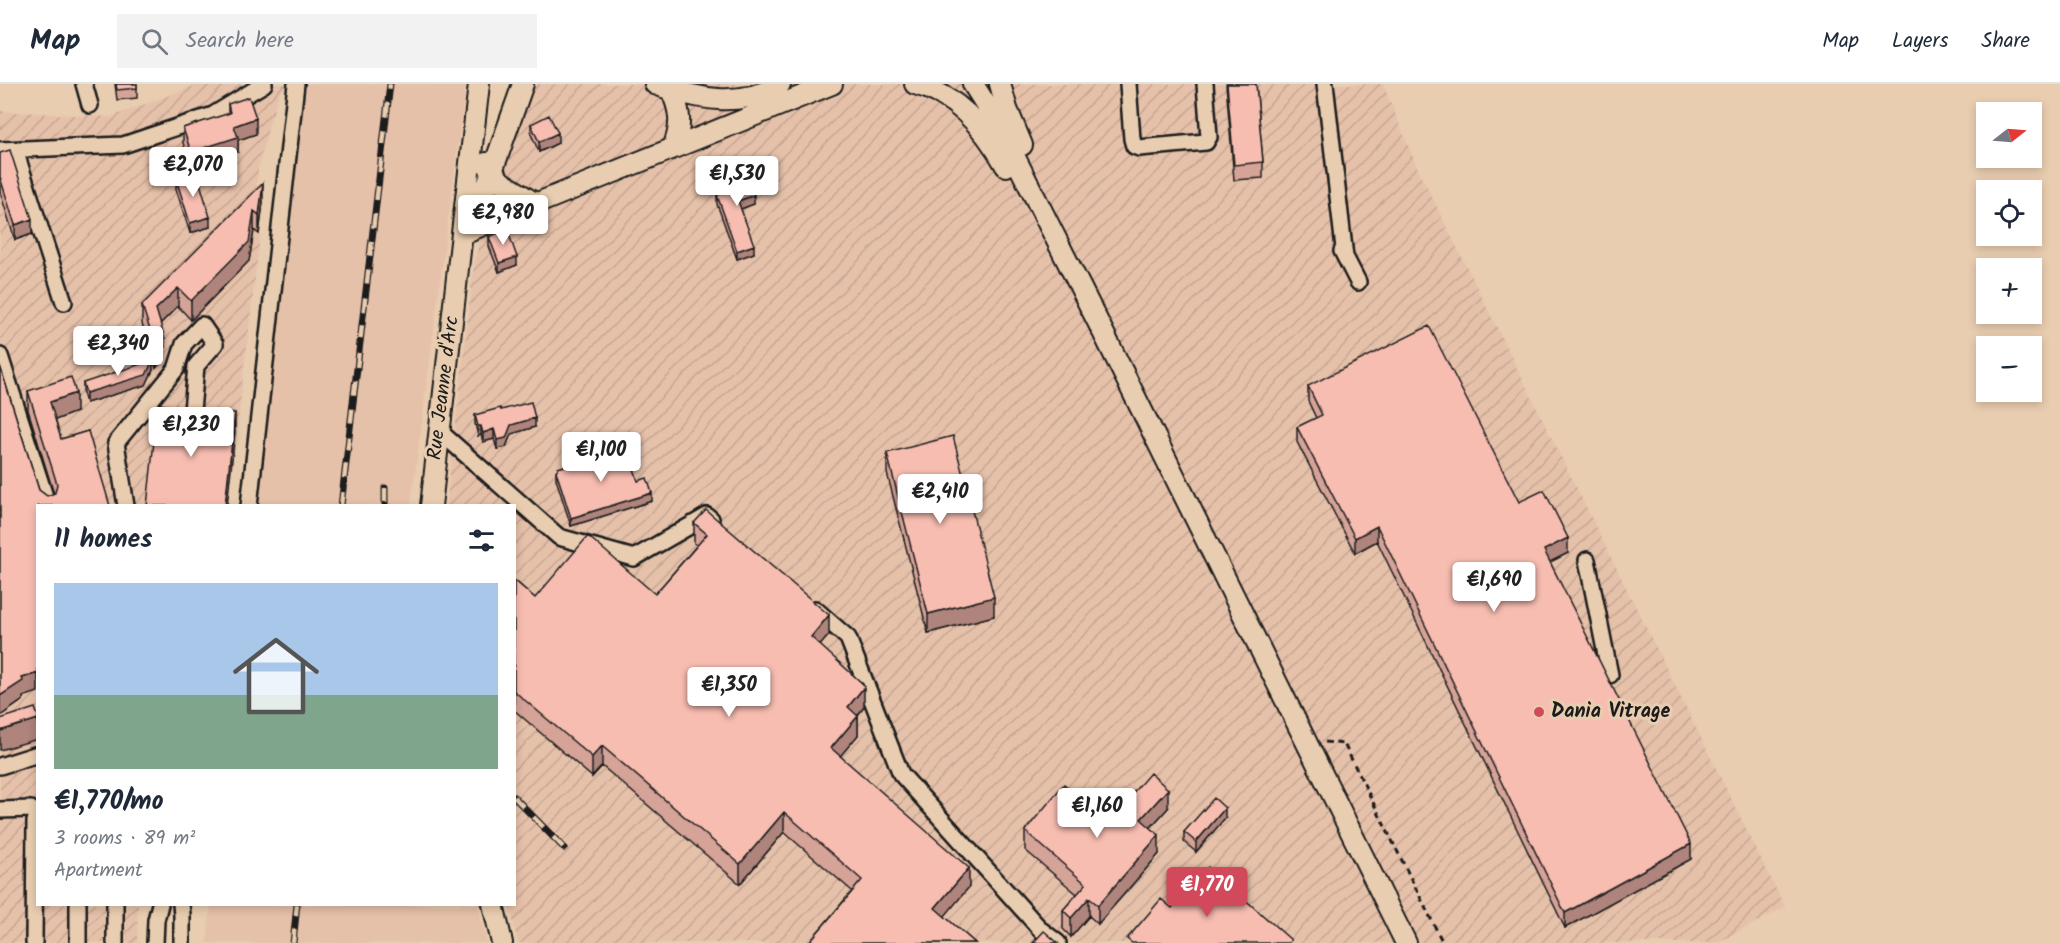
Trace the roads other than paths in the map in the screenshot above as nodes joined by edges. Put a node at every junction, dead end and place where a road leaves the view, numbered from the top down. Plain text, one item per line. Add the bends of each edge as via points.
1 (84, 84) edge
2 (264, 84) edge
3 (296, 84) edge
4 (479, 84) edge
5 (523, 84) edge
6 (780, 84) edge
7 (832, 84) edge
8 (915, 84) edge
9 (973, 84) edge
10 (1000, 84) edge
11 (1128, 84) edge
12 (1204, 84) edge
13 (1325, 84) edge
14 (663, 87) edge
15 (90, 105) dead end
16 (474, 126) junction
17 (673, 148) junction
18 (8, 150) edge
19 (492, 172) junction
20 (536, 204) junction
21 (471, 230) junction
22 (458, 270) junction
23 (1358, 282) dead end
24 (64, 302) dead end
25 (1104, 332) junction
26 (0, 356) edge
27 (1142, 410) junction
28 (191, 422) edge
29 (439, 431) junction
30 (47, 504) edge
31 (126, 504) edge
32 (249, 504) edge
33 (431, 504) edge
34 (725, 531) edge
35 (1587, 560) dead end
36 (804, 600) edge
37 (1610, 675) dead end
38 (36, 755) edge
39 (0, 766) edge
40 (0, 810) edge
41 (36, 814) edge
42 (36, 821) edge
43 (78, 906) edge
44 (115, 906) edge
45 (160, 906) edge
46 (181, 906) edge
47 (493, 906) edge
48 (34, 943) edge
49 (78, 943) edge
50 (115, 943) edge
51 (155, 943) edge
52 (182, 943) edge
53 (502, 943) edge
54 (1058, 943) edge
55 (1406, 943) edge

1 - 15 street
2 - 18 street via 213,115 123,145
3 - 32 street
4 - 16 main road, Rue Jeanne d'Arc
5 - 19 main road, Rue Jeanne d'Arc
6 - 14 main road via 740,99 723,100
7 - 17 main road
8 - 27 main road via 947,98 984,132 997,150
9 - 25 main road via 998,124
10 - 25 main road via 1017,134
11 - 12 street via 1132,139 1134,146 1140,148 1206,142 1209,137
13 - 23 street via 1343,254
14 - 17 main road via 680,114
16 - 19 main road
16 - 22 main road, Rue Jeanne d'Arc
17 - 20 main road
18 - 24 street
19 - 20 main road via 511,190
19 - 21 main road, Rue Jeanne d'Arc
20 - 21 main road
21 - 22 main road, Rue Jeanne d'Arc
22 - 29 main road, Rue Jeanne d'Arc
25 - 27 main road
26 - 30 street
27 - 55 main road
28 - 31 street via 196,366 215,344 202,325 184,344 176,369 116,443
29 - 33 main road, Rue Jeanne d'Arc
29 - 34 street via 560,537 634,558 707,516
35 - 37 street
36 - 54 street via 848,638 902,774 1041,930
38 - 39 street
40 - 41 street via 31,809
42 - 48 street
43 - 49 street
44 - 50 street
45 - 51 street
46 - 52 street
47 - 53 main road

